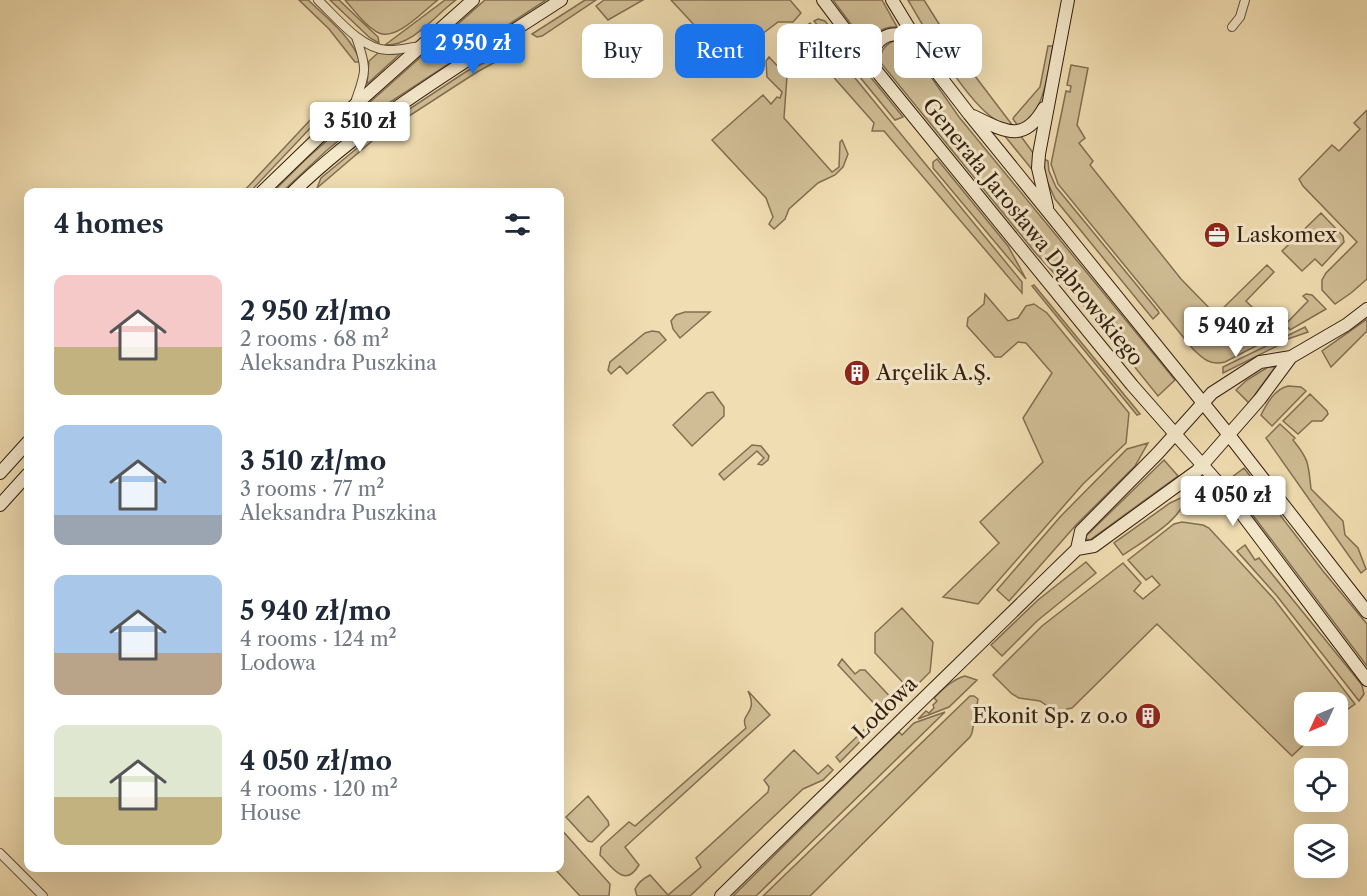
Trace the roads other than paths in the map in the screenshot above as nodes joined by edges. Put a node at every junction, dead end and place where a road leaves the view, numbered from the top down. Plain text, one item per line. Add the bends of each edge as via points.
1 (318, 0) edge
2 (473, 0) edge
3 (561, 0) edge
4 (892, 0) edge
5 (1068, 0) edge
6 (1245, 0) edge
7 (823, 2) edge
8 (840, 24) edge
9 (906, 24) edge
10 (1232, 27) dead end
11 (356, 37) junction
12 (421, 46) junction
13 (882, 78) edge
14 (943, 78) edge
15 (1049, 96) junction
16 (354, 106) junction
17 (969, 114) junction
18 (266, 188) edge
19 (297, 188) edge
20 (1048, 211) junction
21 (1367, 309) edge
22 (1291, 357) junction
23 (1203, 402) junction
24 (1175, 434) junction
25 (1229, 435) junction
26 (24, 446) edge
27 (1203, 466) junction
28 (0, 472) edge
29 (24, 478) edge
30 (1, 500) edge
31 (1077, 549) junction
32 (1367, 612) edge
33 (1367, 680) edge
34 (0, 852) edge
35 (43, 896) edge
36 (722, 896) edge

1 - 11 street
2 - 12 main road
3 - 19 main road via 378,119
4 - 9 main road, Generała Jarosława Dąbrowskiego
5 - 15 main road
6 - 10 street
7 - 8 main road, Generała Jarosława Dąbrowskiego
11 - 12 street via 388,50
11 - 16 street via 365,70
12 - 16 main road
13 - 24 main road, Generała Jarosława Dąbrowskiego
14 - 17 main road, Generała Jarosława Dąbrowskiego
15 - 17 main road via 1037,120 1017,132 1001,130
15 - 20 main road via 1038,168
16 - 18 main road
17 - 20 main road, Generała Jarosława Dąbrowskiego
20 - 23 main road, Generała Jarosława Dąbrowskiego
21 - 22 main road, Lodowa
22 - 23 main road, Lodowa via 1260,362
22 - 25 main road, Lodowa
23 - 24 main road, Lodowa
23 - 25 main road, Generała Jarosława Dąbrowskiego
24 - 27 main road, Generała Jarosława Dąbrowskiego
24 - 31 main road, Lodowa via 1081,531
25 - 27 main road, Lodowa
25 - 32 main road, Generała Jarosława Dąbrowskiego
26 - 28 main road
27 - 31 main road, Lodowa via 1094,546
27 - 33 main road, Generała Jarosława Dąbrowskiego
29 - 30 main road
31 - 36 main road, Lodowa
34 - 35 street

